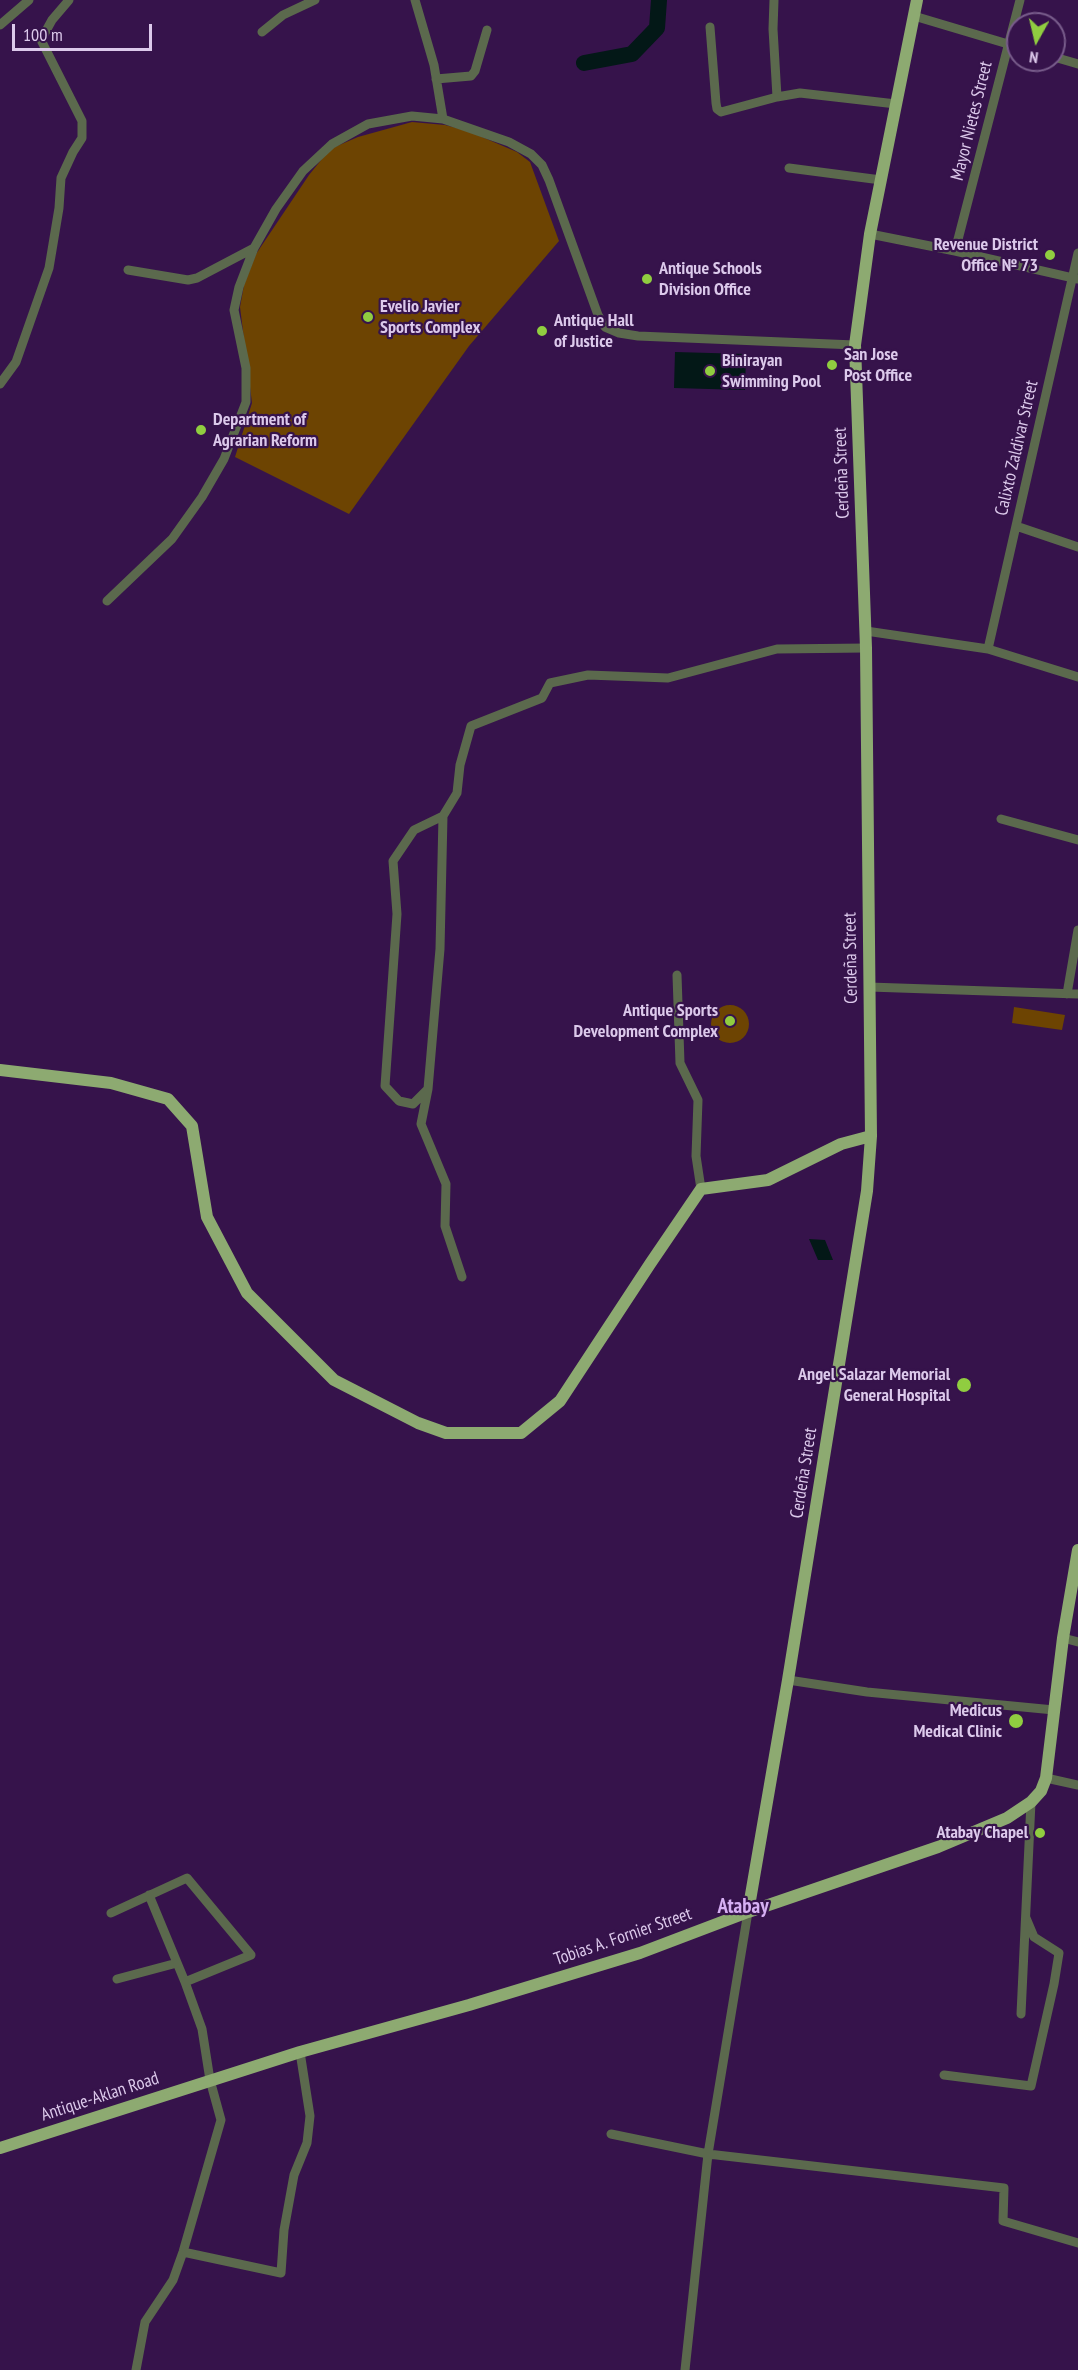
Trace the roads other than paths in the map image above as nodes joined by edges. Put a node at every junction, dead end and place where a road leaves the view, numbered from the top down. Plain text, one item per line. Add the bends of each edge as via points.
1 (29, 0) edge
2 (69, 0) edge
3 (315, 0) edge
4 (415, 0) edge
5 (774, 0) edge
6 (917, 0) edge
7 (914, 16) junction
8 (0, 25) edge
9 (710, 27) dead end
10 (486, 30) dead end
11 (262, 32) dead end
12 (1006, 43) edge
13 (1006, 70) edge
14 (436, 79) junction
15 (777, 97) junction
16 (896, 104) junction
17 (443, 119) junction
18 (789, 168) dead end
19 (881, 180) junction
20 (870, 234) junction
21 (254, 248) junction
22 (956, 251) junction
23 (1078, 253) edge
24 (128, 270) dead end
25 (1076, 275) edge
26 (855, 345) junction
27 (0, 384) edge
28 (1016, 526) junction
29 (1077, 545) edge
30 (107, 602) dead end
31 (866, 631) junction
32 (866, 648) junction
33 (988, 649) junction
34 (1078, 677) edge
35 (443, 816) junction
36 (1001, 819) dead end
37 (1078, 840) edge
38 (1078, 930) edge
39 (677, 975) dead end
40 (869, 987) junction
41 (1066, 994) junction
42 (1078, 994) edge
43 (0, 1070) edge
44 (428, 1089) junction
45 (871, 1136) junction
46 (701, 1190) junction
47 (462, 1277) dead end
48 (1078, 1550) edge
49 (1063, 1638) junction
50 (1078, 1642) edge
51 (788, 1680) junction
52 (1054, 1710) junction
53 (1046, 1778) junction
54 (1078, 1785) edge
55 (1031, 1802) junction
56 (149, 1895) junction
57 (748, 1912) junction
58 (111, 1913) dead end
59 (1026, 1918) junction
60 (177, 1963) junction
61 (117, 1979) dead end
62 (186, 1982) junction
63 (1021, 2014) dead end
64 (300, 2052) junction
65 (944, 2075) dead end
66 (210, 2080) junction
67 (611, 2134) dead end
68 (0, 2148) edge
69 (708, 2154) junction
70 (1078, 2243) edge
71 (183, 2252) junction
72 (136, 2370) edge
73 (685, 2370) edge

1 - 8 street
2 - 27 street via 41,40 82,121 82,138 61,178 50,268 16,362
3 - 11 street via 283,15
4 - 14 street
5 - 15 street
6 - 7 main road, Cerdeña Street
7 - 12 street
7 - 16 main road, Cerdeña Street
9 - 15 street via 717,110 727,112
10 - 14 street via 471,76
13 - 22 street, Mayor Nietes Street
14 - 17 street
15 - 16 street via 800,93
16 - 19 main road, Cerdeña Street
17 - 21 street via 412,117 368,124 332,144 303,171
17 - 26 street via 509,142 542,165 605,327 638,336
18 - 19 street
19 - 20 main road, Cerdeña Street
20 - 22 street
20 - 26 main road, Cerdeña Street
21 - 24 street via 188,280
21 - 30 street via 234,310 246,368 246,402 224,459 172,539
22 - 25 street
23 - 25 street, Calixto Zaldivar Street
25 - 28 street, Calixto Zaldivar Street
26 - 31 main road, Cerdeña Street
28 - 29 street
28 - 33 street, Calixto Zaldivar Street
31 - 32 main road, Cerdeña Street
31 - 33 street
32 - 35 street via 777,649 668,678 588,675 550,683 542,698 471,726 460,765 458,793
32 - 40 main road, Cerdeña Street
33 - 34 street
35 - 44 street via 440,949
35 - 44 street via 414,830 393,861 397,914 385,1086 399,1101 413,1104
36 - 37 street
38 - 41 street
39 - 46 street via 680,1063 698,1100 696,1156
40 - 41 street
40 - 45 main road, Cerdeña Street
41 - 42 street
43 - 46 main road via 111,1083 168,1099 192,1126 207,1217 247,1293 334,1380 446,1433 520,1433 560,1401
44 - 47 street via 421,1124 446,1184 445,1226
45 - 46 main road via 841,1144 768,1180
45 - 51 main road, Cerdeña Street via 867,1191
48 - 49 main road, Tobias A. Fornier Street
49 - 50 street
49 - 52 main road, Tobias A. Fornier Street
51 - 52 street via 867,1692
51 - 57 main road, Cerdeña Street
52 - 53 main road, Tobias A. Fornier Street
53 - 54 street
53 - 55 main road, Tobias A. Fornier Street
55 - 57 main road, Tobias A. Fornier Street via 1007,1818 938,1847
55 - 59 street
56 - 58 street
56 - 60 street
56 - 62 street via 187,1878 250,1955
57 - 64 main road, Tobias A. Fornier Street via 640,1953 469,2006
57 - 69 street
59 - 63 street
59 - 65 street via 1034,1937 1059,1953 1030,2086
60 - 61 street
60 - 62 street
62 - 66 street via 202,2029
64 - 66 main road, Tobias A. Fornier Street
64 - 71 street via 310,2116 307,2143 294,2175 281,2273
66 - 68 main road, Antique-Aklan Road
66 - 71 street via 221,2120
67 - 69 street
69 - 70 street via 1004,2187 1003,2221
69 - 73 street
71 - 72 street via 173,2280 145,2322

